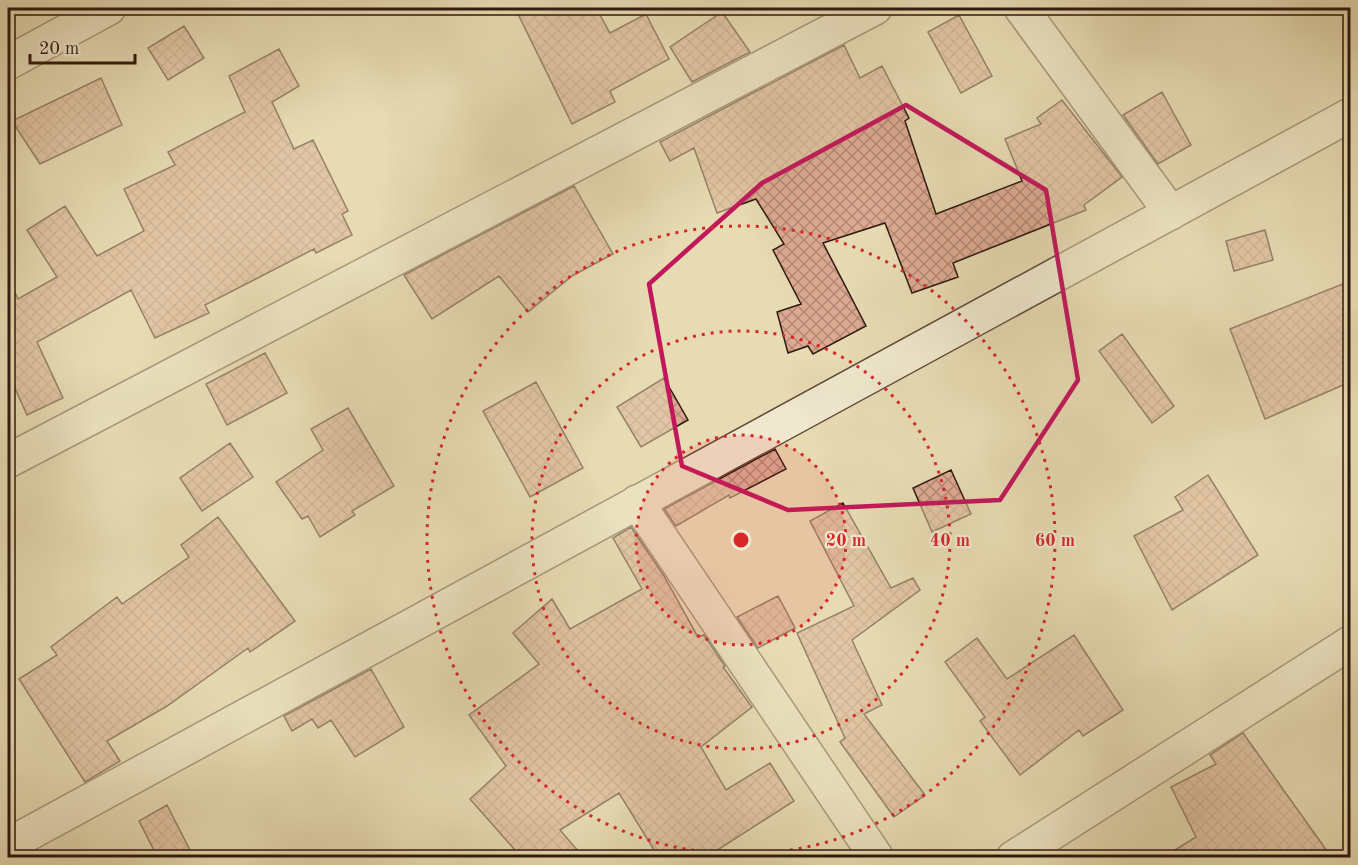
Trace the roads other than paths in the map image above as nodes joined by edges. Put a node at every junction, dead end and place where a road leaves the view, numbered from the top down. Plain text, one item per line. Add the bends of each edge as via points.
1 (109, 8) edge
2 (875, 8) edge
3 (1021, 8) edge
4 (8, 63) edge
5 (1350, 115) edge
6 (1171, 213) junction
7 (8, 460) edge
8 (637, 502) junction
9 (1350, 643) edge
10 (8, 845) edge
11 (877, 858) edge
12 (1013, 858) edge

1 - 4 street
2 - 7 street
3 - 6 street
5 - 6 street
6 - 8 street
8 - 10 street
8 - 11 street
9 - 12 street

